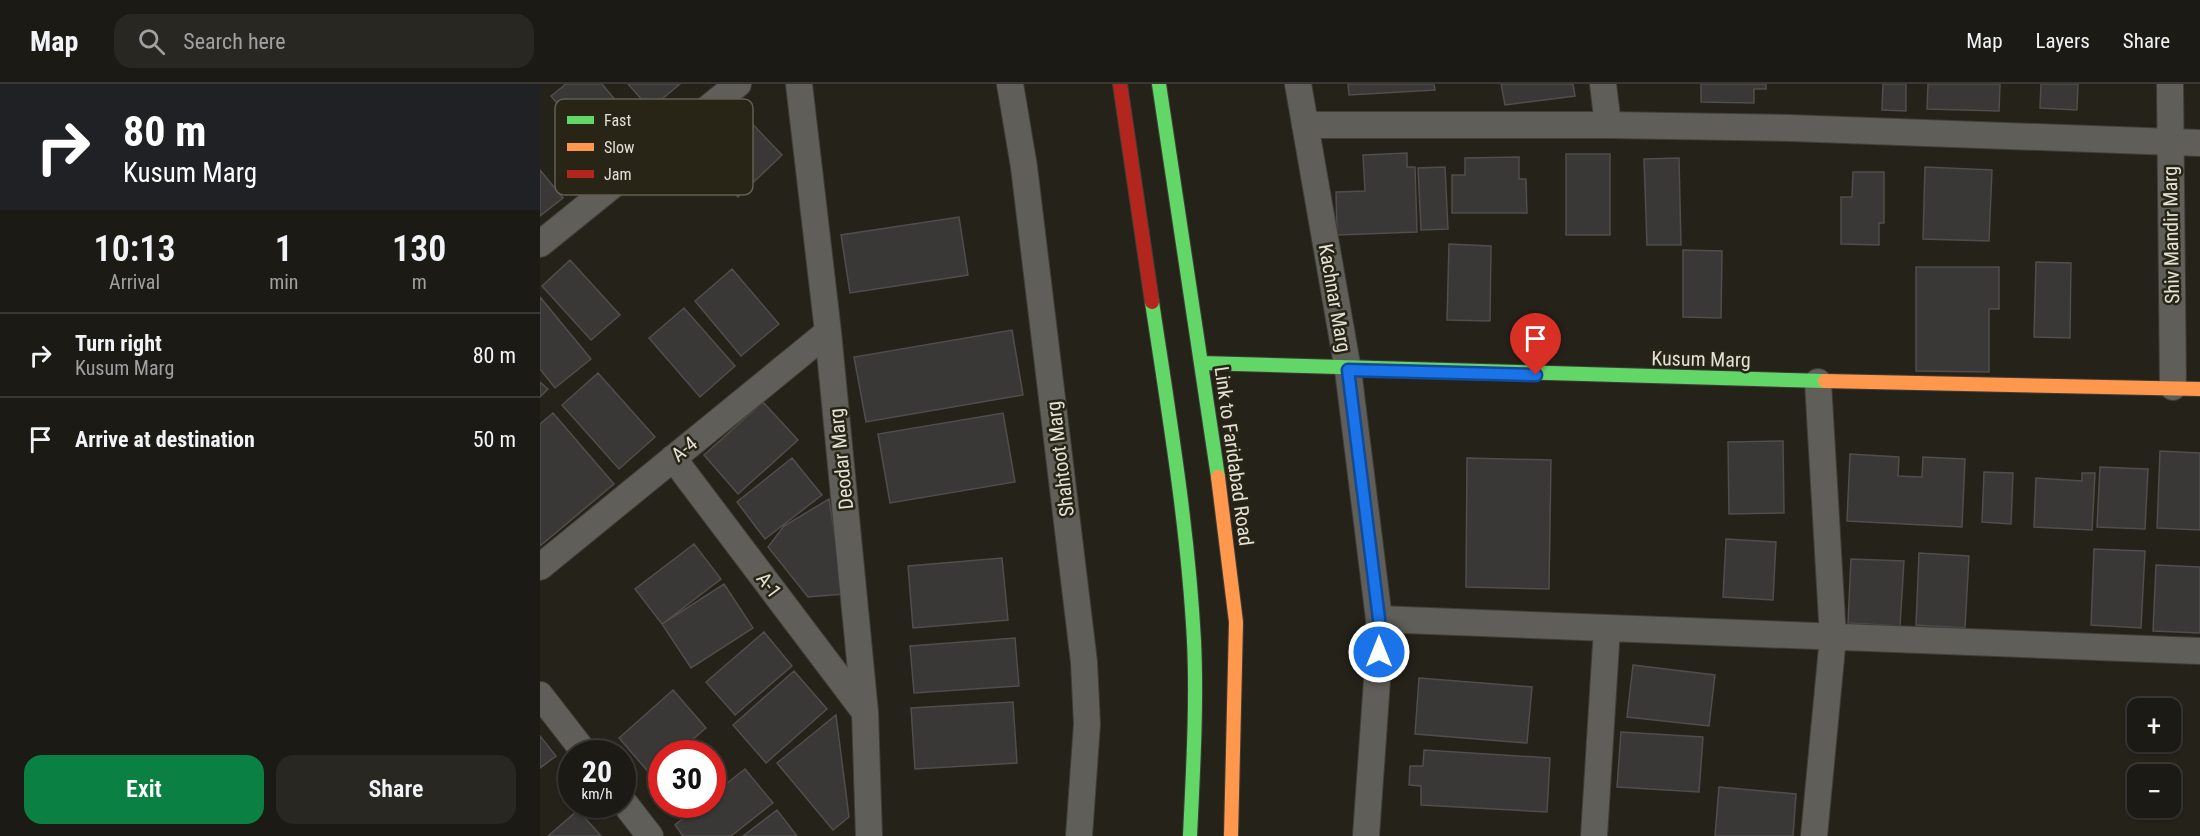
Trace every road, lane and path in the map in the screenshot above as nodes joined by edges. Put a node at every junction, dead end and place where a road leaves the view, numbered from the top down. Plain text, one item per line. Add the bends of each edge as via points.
1 (738, 84) edge
2 (799, 84) edge
3 (1010, 84) edge
4 (1120, 84) edge
5 (1159, 84) edge
6 (1298, 84) edge
7 (1603, 84) edge
8 (2170, 84) edge
9 (719, 99) edge
10 (1305, 125) junction
11 (1608, 125) junction
12 (2170, 142) junction
13 (2200, 143) edge
14 (601, 195) edge
15 (540, 244) edge
16 (828, 332) junction
17 (1201, 363) junction
18 (1348, 370) junction
19 (1818, 382) junction
20 (2173, 387) junction
21 (2200, 389) edge
22 (673, 458) junction
23 (540, 567) edge
24 (1379, 619) junction
25 (1607, 628) junction
26 (1833, 637) junction
27 (2200, 651) edge
28 (540, 695) edge
29 (865, 712) junction
30 (575, 740) edge
31 (636, 818) edge
32 (650, 836) edge
33 (869, 836) edge
34 (1079, 836) edge
35 (1190, 836) edge
36 (1231, 836) edge
37 (1366, 836) edge
38 (1594, 836) edge
39 (1814, 836) edge

1 - 9 street
2 - 16 street, Deodar Marg
3 - 34 street, Shahtoot Marg via 1026,179 1084,662 1087,724
4 - 35 main road via 1185,525 1194,642
5 - 17 main road, Link to Faridabad Road
6 - 10 street, Kachnar Marg
7 - 11 street
8 - 12 street, Shiv Mandir Marg
10 - 11 street
10 - 18 street, Kachnar Marg
11 - 12 street
12 - 13 street
12 - 20 street, Shiv Mandir Marg
14 - 15 street
16 - 22 street, A-4
16 - 29 street, Deodar Marg
17 - 18 main road, Kusum Marg
17 - 36 main road, Link to Faridabad Road via 1236,622
18 - 19 main road, Kusum Marg
18 - 24 street, Kachnar Marg
19 - 20 main road, Kusum Marg
19 - 26 street
20 - 21 main road, Kusum Marg
22 - 23 street, A-4
22 - 29 street, A-1
24 - 25 street
24 - 37 street, Kachnar Marg
25 - 26 street
25 - 38 street
26 - 27 street
26 - 39 street
28 - 30 street
29 - 33 street, Deodar Marg
31 - 32 street

